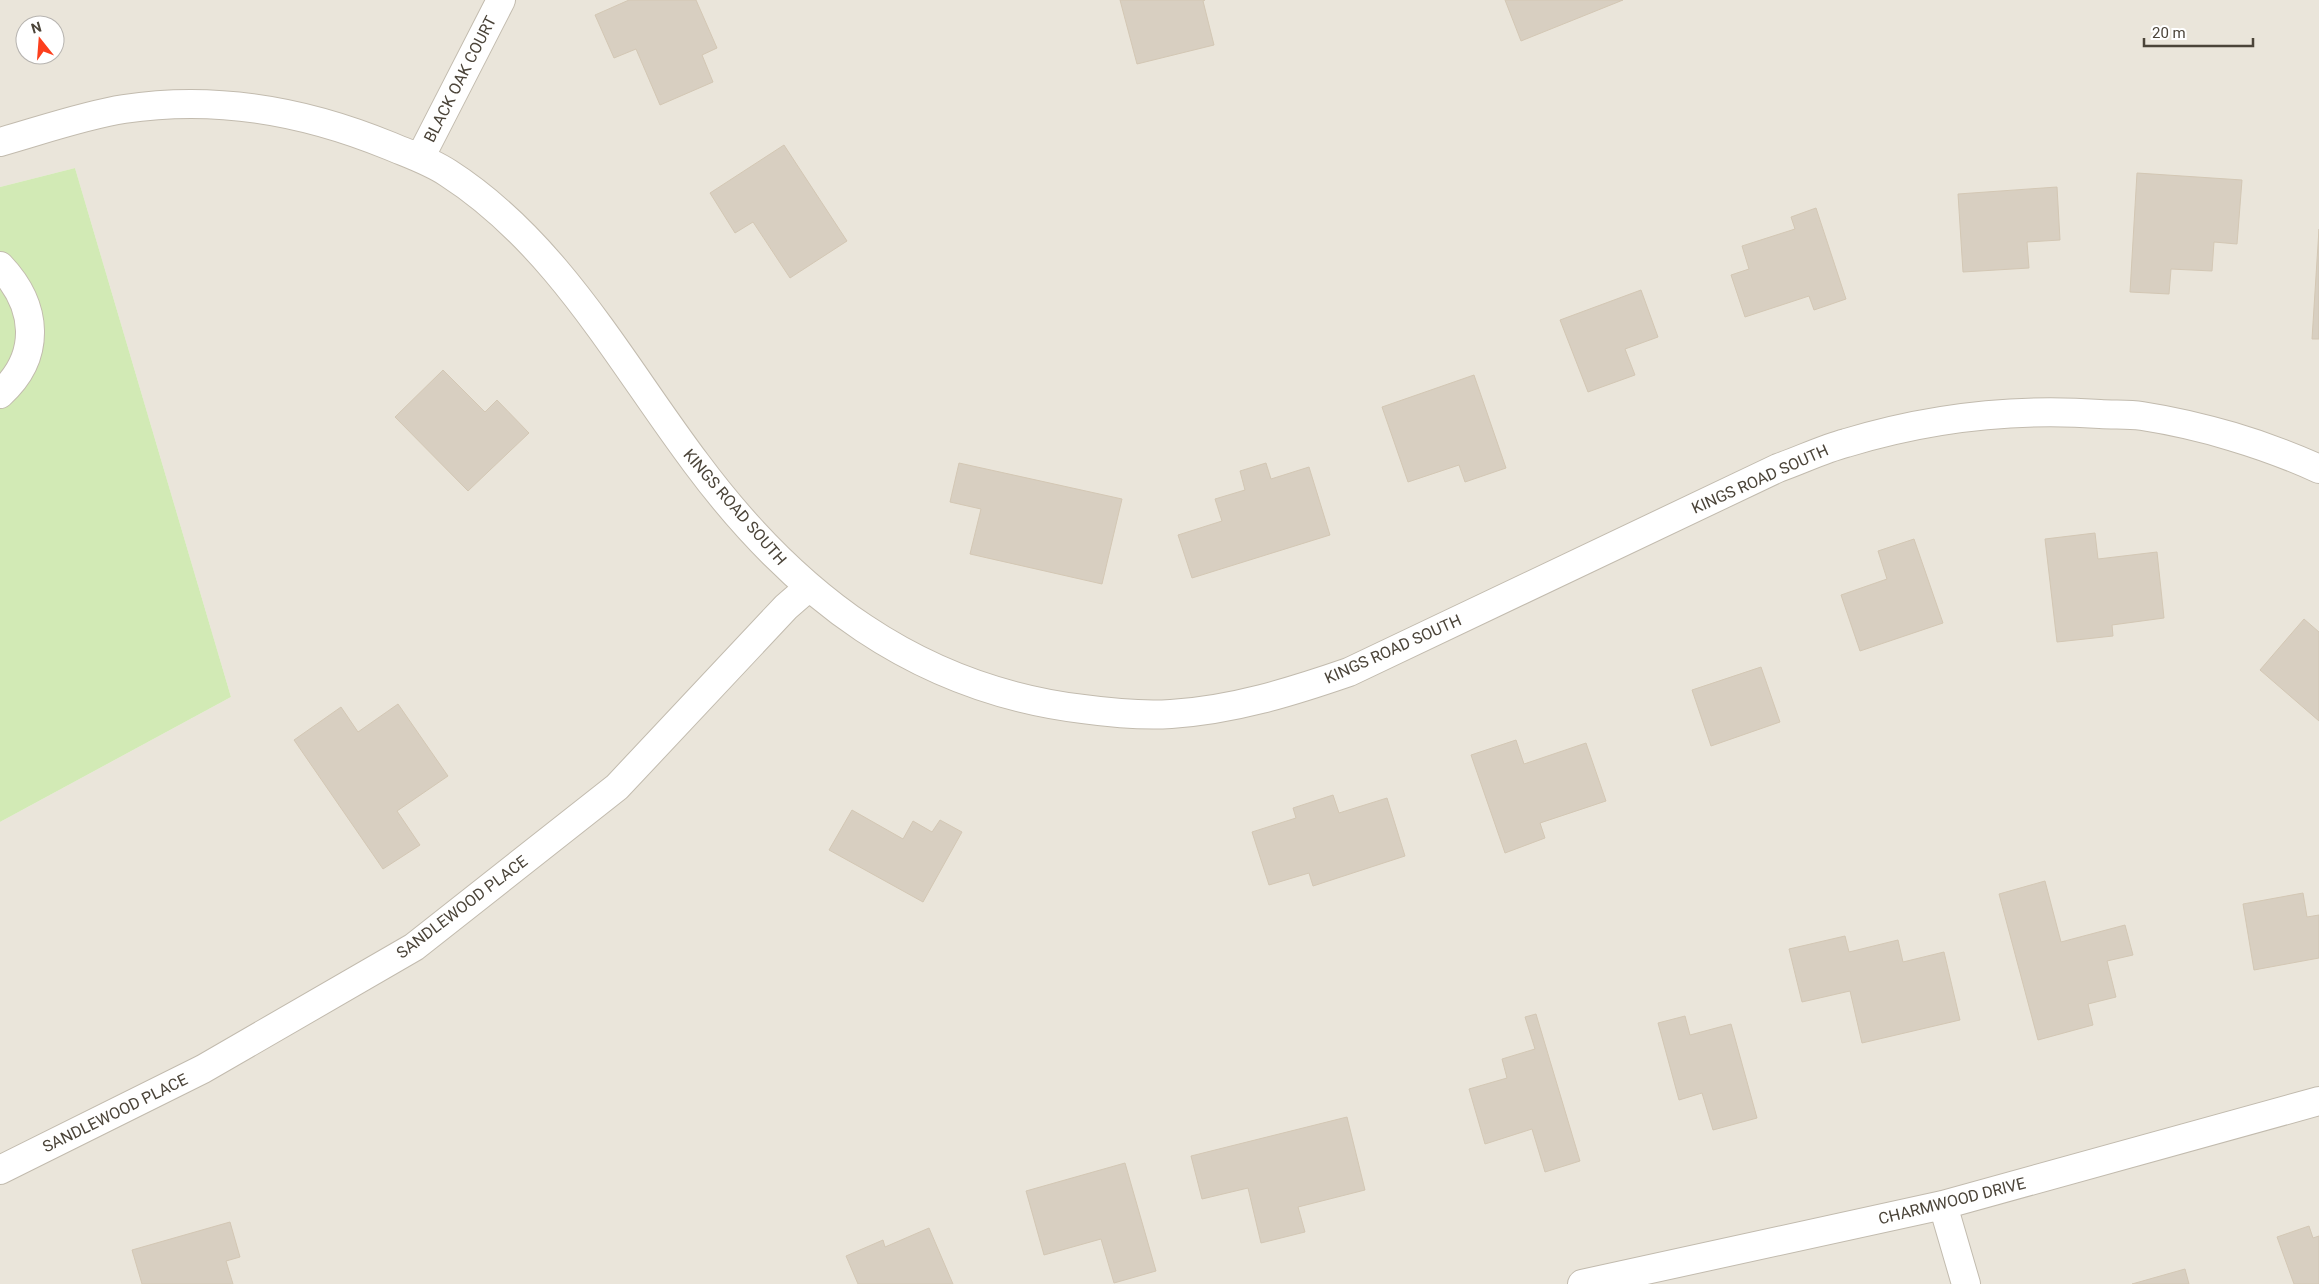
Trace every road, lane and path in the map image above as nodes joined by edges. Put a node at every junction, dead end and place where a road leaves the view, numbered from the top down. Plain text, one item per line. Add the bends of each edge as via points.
1 (501, 0) edge
2 (0, 142) edge
3 (420, 158) junction
4 (0, 266) edge
5 (0, 394) edge
6 (2319, 469) edge
7 (809, 587) junction
8 (2319, 1101) edge
9 (0, 1170) edge
10 (1943, 1205) junction
11 (1582, 1284) edge
12 (1966, 1284) edge

1 - 3 street, BLACK OAK COURT
2 - 3 street, KINGS ROAD SOUTH via 120,109 222,104 296,115 354,131
3 - 7 street, KINGS ROAD SOUTH via 446,171 481,197 534,245 574,293 698,467 773,555
4 - 5 street via 12,278 28,310 31,341 13,382
6 - 7 street, KINGS ROAD SOUTH via 2205,429 2141,416 2051,412 1937,421 1845,443 1778,468 1349,672 1240,705 1172,714 1123,714 1047,705 997,692 925,665 875,636
7 - 9 street, SANDLEWOOD PLACE via 786,607 617,787 414,947 203,1069
8 - 10 street, CHARMWOOD DRIVE
10 - 11 street, CHARMWOOD DRIVE
10 - 12 street

